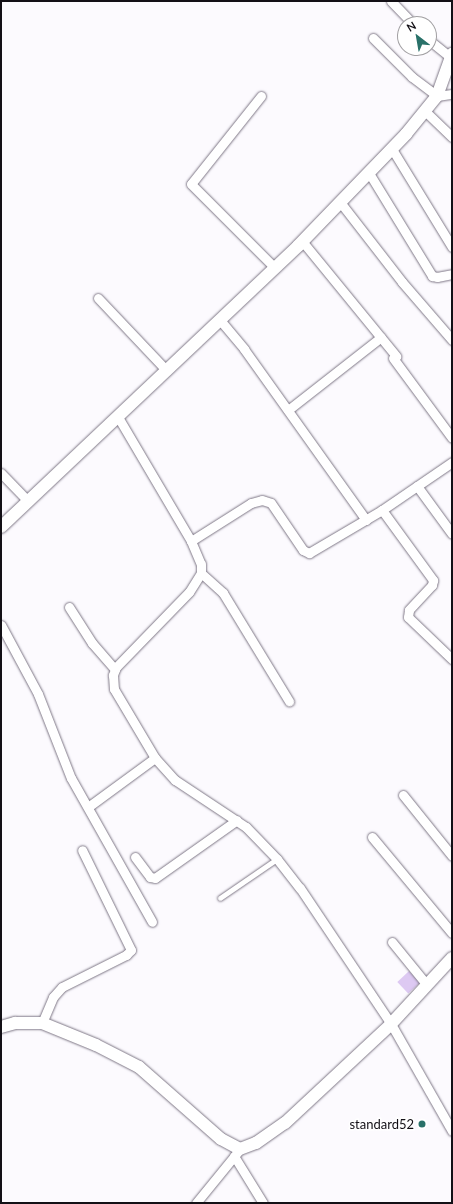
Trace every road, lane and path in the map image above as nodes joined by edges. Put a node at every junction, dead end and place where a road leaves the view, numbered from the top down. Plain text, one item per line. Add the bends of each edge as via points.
1 (390, 1) edge
2 (405, 16) edge
3 (373, 38) dead end
4 (437, 46) edge
5 (452, 56) edge
6 (452, 94) edge
7 (261, 96) dead end
8 (437, 96) junction
9 (426, 112) junction
10 (452, 137) edge
11 (392, 148) junction
12 (369, 173) junction
13 (340, 202) junction
14 (302, 241) junction
15 (452, 247) edge
16 (275, 268) junction
17 (452, 274) edge
18 (98, 298) dead end
19 (220, 320) junction
20 (381, 337) junction
21 (452, 340) edge
22 (167, 371) junction
23 (288, 410) junction
24 (118, 417) junction
25 (452, 438) edge
26 (452, 462) edge
27 (1, 473) edge
28 (417, 486) junction
29 (28, 502) junction
30 (382, 510) junction
31 (366, 520) junction
32 (1, 527) edge
33 (452, 534) edge
34 (192, 540) junction
35 (201, 573) junction
36 (69, 607) dead end
37 (1, 625) edge
38 (452, 659) edge
39 (115, 669) junction
40 (289, 701) dead end
41 (156, 758) junction
42 (403, 795) dead end
43 (88, 807) junction
44 (237, 820) junction
45 (372, 836) dead end
46 (82, 850) dead end
47 (452, 856) edge
48 (136, 857) dead end
49 (277, 859) junction
50 (220, 898) dead end
51 (152, 922) dead end
52 (452, 933) edge
53 (392, 942) dead end
54 (452, 958) edge
55 (427, 985) junction
56 (42, 1023) junction
57 (391, 1024) junction
58 (1, 1027) edge
59 (452, 1131) edge
60 (237, 1153) junction
61 (196, 1203) edge
62 (263, 1203) edge

1 - 2 street
3 - 8 street via 412,77
4 - 5 street
5 - 8 street
6 - 8 street
7 - 16 street via 191,184
8 - 9 street
9 - 10 street
9 - 11 street
11 - 12 street
11 - 15 street
12 - 13 street
12 - 17 street via 432,276 437,278
13 - 14 street
13 - 21 street via 402,282
14 - 16 street
14 - 20 street
16 - 19 street
18 - 22 street
19 - 22 street
19 - 23 street
20 - 23 street
20 - 25 street
22 - 24 street
23 - 31 street
24 - 29 street
24 - 34 street
26 - 28 street
27 - 29 street
28 - 30 street
28 - 33 street
29 - 32 street
30 - 31 street
30 - 38 street via 433,580 432,585 409,610 408,616
31 - 34 street via 306,553 271,503 262,500 251,503
34 - 35 street via 202,564
35 - 39 street via 189,592
35 - 40 street via 223,594
36 - 39 street via 92,644
37 - 43 street via 38,694 69,772
39 - 41 street via 112,682 114,689
41 - 43 street
41 - 44 street via 175,780
42 - 47 street
43 - 51 street
44 - 48 street via 156,878 150,877
44 - 49 street
45 - 52 street
46 - 56 street via 131,950 126,955 62,987 53,997
49 - 50 lane
49 - 57 street
53 - 55 street
54 - 55 street
55 - 57 street
56 - 58 street via 15,1023
56 - 60 street via 96,1044 140,1067
57 - 59 street
57 - 60 street via 285,1123 256,1144
60 - 61 street
60 - 62 street

